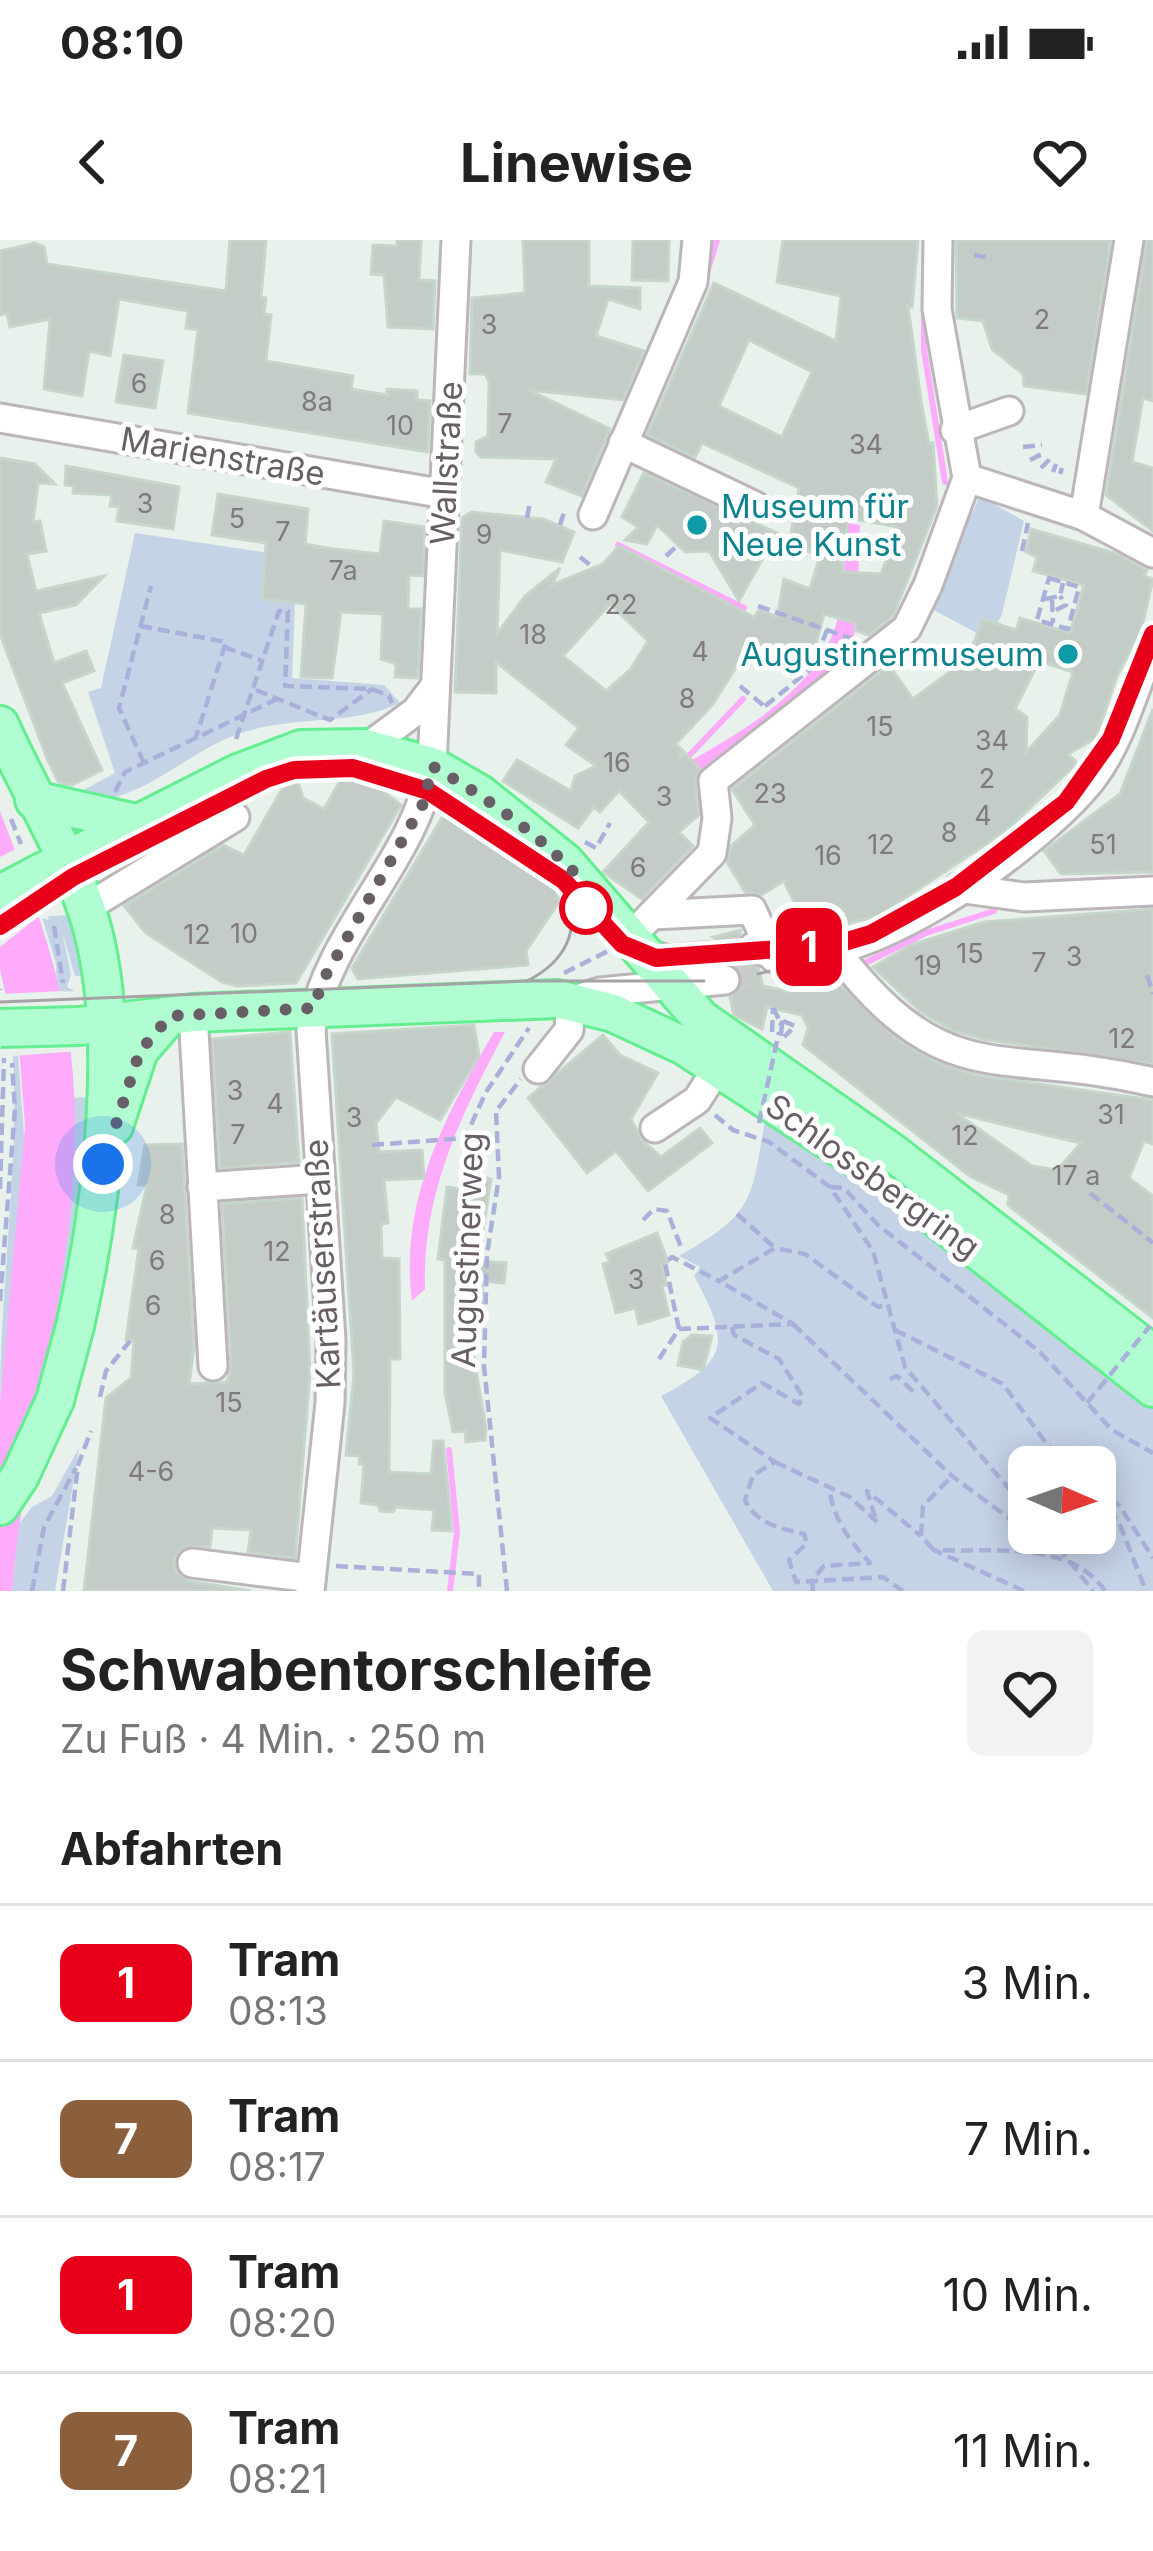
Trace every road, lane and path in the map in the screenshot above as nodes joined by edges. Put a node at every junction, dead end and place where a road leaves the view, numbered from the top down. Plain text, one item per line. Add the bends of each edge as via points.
1 (456, 240) edge
2 (697, 240) edge
3 (938, 240) edge
4 (1129, 240) edge
5 (974, 255) dead end
6 (992, 257) dead end
7 (1010, 411) dead end
8 (0, 418) edge
9 (956, 430) junction
10 (623, 443) junction
11 (1042, 445) dead end
12 (1023, 447) dead end
13 (1030, 460) dead end
14 (1041, 468) dead end
15 (967, 478) junction
16 (446, 494) junction
17 (530, 502) dead end
18 (755, 506) dead end
19 (579, 512) joint
20 (1084, 516) junction
21 (527, 518) dead end
22 (560, 525) dead end
23 (1027, 526) dead end
24 (678, 544) dead end
25 (1022, 551) dead end
26 (1153, 553) edge
27 (666, 556) dead end
28 (580, 557) dead end
29 (594, 568) dead end
30 (1064, 583) junction
31 (151, 586) dead end
32 (1060, 596) junction
33 (1043, 598) junction
34 (1052, 600) junction
35 (758, 606) dead end
36 (1070, 606) junction
37 (1056, 610) junction
38 (1052, 625) junction
39 (140, 626) junction
40 (838, 634) junction
41 (225, 645) junction
42 (1153, 645) edge
43 (881, 650) junction
44 (263, 661) junction
45 (285, 686) junction
46 (435, 686) junction
47 (740, 686) dead end
48 (254, 689) junction
49 (372, 689) junction
50 (279, 700) junction
51 (246, 713) junction
52 (396, 714) dead end
53 (0, 725) edge
54 (196, 738) junction
55 (236, 740) dead end
56 (366, 748) junction
57 (144, 763) junction
58 (432, 766) junction
59 (34, 800) junction
60 (123, 813) junction
61 (235, 817) dead end
62 (610, 823) dead end
63 (596, 848) dead end
64 (53, 868) junction
65 (958, 888) junction
66 (1153, 891) edge
67 (0, 894) edge
68 (86, 908) junction
69 (54, 926) dead end
70 (642, 934) junction
71 (835, 950) junction
72 (716, 972) junction
73 (1147, 975) dead end
74 (62, 983) dead end
75 (667, 985) junction
76 (558, 994) junction
77 (1153, 994) edge
78 (314, 1008) junction
79 (773, 1008) dead end
80 (181, 1015) junction
81 (701, 1018) junction
82 (91, 1025) junction
83 (6, 1048) edge
84 (718, 1067) junction
85 (536, 1068) joint
86 (1153, 1082) edge
87 (697, 1100) junction
88 (759, 1123) dead end
89 (656, 1128) dead end
90 (372, 1145) dead end
91 (103, 1164) junction
92 (320, 1179) junction
93 (202, 1187) junction
94 (830, 1187) junction
95 (0, 1189) edge
96 (1090, 1193) dead end
97 (737, 1214) dead end
98 (643, 1220) dead end
99 (1153, 1243) edge
100 (682, 1246) dead end
101 (776, 1248) junction
102 (719, 1281) junction
103 (0, 1301) edge
104 (886, 1305) junction
105 (793, 1324) junction
106 (732, 1327) junction
107 (679, 1329) junction
108 (895, 1330) junction
109 (1152, 1340) edge
110 (130, 1341) dead end
111 (659, 1359) dead end
112 (213, 1366) dead end
113 (905, 1367) junction
114 (1153, 1388) edge
115 (917, 1395) dead end
116 (100, 1397) dead end
117 (1087, 1403) junction
118 (92, 1431) dead end
119 (1049, 1446) edge
120 (1153, 1456) edge
121 (775, 1462) junction
122 (78, 1465) junction
123 (952, 1476) junction
124 (1008, 1487) edge
125 (829, 1488) junction
126 (1116, 1503) edge
127 (0, 1507) edge
128 (1008, 1517) edge
129 (1116, 1519) edge
130 (921, 1536) junction
131 (934, 1550) junction
132 (1065, 1554) edge
133 (1153, 1558) edge
134 (1070, 1560) junction
135 (192, 1563) dead end
136 (311, 1578) edge
137 (813, 1588) edge
138 (32, 1591) edge
139 (63, 1591) edge
140 (479, 1591) edge
141 (507, 1591) edge
142 (903, 1591) edge
143 (1024, 1591) edge
144 (1093, 1591) edge
145 (1105, 1591) edge
146 (1146, 1591) edge

1 - 16 street, Wallstraße
2 - 10 street via 693,282
3 - 9 street via 937,309
4 - 20 street
5 - 6 path
7 - 9 street
8 - 16 street, Marienstraße
9 - 15 street
10 - 18 street
10 - 19 street
11 - 12 path
13 - 14 path via 1054,465
15 - 20 street
15 - 43 street via 907,628
16 - 46 street, Wallstraße
17 - 21 path
19 - 22 path
20 - 26 street
23 - 25 path
24 - 27 path
28 - 29 path
30 - 32 path
30 - 33 path via 1048,578
30 - 36 path via 1079,587
31 - 39 path
32 - 34 path
32 - 36 path
33 - 34 path
33 - 38 path via 1037,620
34 - 37 path
35 - 40 path
36 - 37 path
36 - 38 path via 1068,628
37 - 38 path
39 - 41 path
39 - 57 path via 119,708
40 - 43 street
40 - 47 path via 766,709
41 - 44 path
41 - 54 path
42 - 65 street via 1095,775 1023,845
43 - 70 street via 713,781 712,853
44 - 45 path via 279,611 288,611
44 - 48 path
45 - 49 path
45 - 50 path
46 - 56 street via 402,724
46 - 58 street, Wallstraße
48 - 50 path
48 - 51 path
49 - 50 path via 330,720
49 - 52 path via 389,695
50 - 51 path
51 - 54 path
51 - 55 path
53 - 59 main road
54 - 57 path
56 - 58 main road, Schlossbergring
56 - 60 main road, Schlossbergring via 326,745 271,758
57 - 60 path via 125,772
58 - 70 main road, Schlossbergring via 565,862
58 - 78 street, Wallstraße via 424,802
59 - 60 main road
59 - 64 main road
60 - 64 main road, Schlossbergring
61 - 68 street
62 - 63 path
64 - 67 main road, Schlossbergring, bridge
64 - 68 main road
65 - 66 street via 1024,897
65 - 71 street via 906,922
68 - 82 main road via 99,963
69 - 74 path
70 - 71 street via 752,910 762,960
70 - 72 street via 668,960
70 - 75 main road, Schlossbergring
70 - 76 path
71 - 86 street via 885,1010 940,1048 976,1060
72 - 75 street
72 - 81 street
73 - 77 path
75 - 76 street
75 - 81 main road, Schlossbergring
76 - 78 main road
76 - 84 main road, Schlossbergring via 652,1028
76 - 85 street via 569,1030
76 - 90 path via 486,1092 470,1132 457,1140
78 - 80 main road
78 - 92 street, Kartäuserstraße
79 - 88 path, bridge via 780,1030
80 - 82 main road
80 - 91 main road via 140,1051
80 - 93 street
81 - 109 main road, Schlossbergring
82 - 83 main road, bridge
82 - 91 main road
83 - 95 path
83 - 103 path via 15,1109
84 - 87 street
84 - 114 main road, Schlossbergring via 886,1179
85 - 141 path, Augustinerweg via 496,1111 499,1177 484,1303
87 - 89 street
87 - 94 path via 733,1134 755,1134
91 - 127 main road, bridge via 75,1326 40,1435
92 - 93 street
92 - 136 street, Kartäuserstraße via 330,1403
93 - 112 street
94 - 104 path via 874,1251
94 - 117 path via 844,1188 878,1226 1040,1352
96 - 99 path
97 - 101 path
98 - 100 path via 654,1209 667,1211
101 - 102 path
101 - 104 path via 805,1254
102 - 105 path
102 - 107 path via 672,1257 665,1263
104 - 108 path
105 - 106 path
105 - 123 path
106 - 107 path
106 - 121 path via 779,1359 803,1397 799,1404 762,1383 710,1418
107 - 111 path
108 - 113 path
108 - 119 path via 1003,1384
109 - 117 path, bridge
110 - 116 path via 106,1371
113 - 115 path via 890,1379 897,1376
113 - 124 path
117 - 120 path
118 - 122 path
121 - 125 path
121 - 137 path via 753,1475 745,1500 774,1527 804,1534 789,1574
122 - 138 path via 44,1527
122 - 139 path
123 - 128 path
123 - 130 path via 923,1506
125 - 130 path via 877,1522 867,1492
125 - 137 path via 840,1526 870,1563 824,1566
126 - 133 path
129 - 146 path
130 - 131 path
131 - 134 path
131 - 143 path
132 - 134 path
134 - 144 path
134 - 145 path
135 - 136 street
136 - 140 path via 478,1574
137 - 142 path via 883,1577

